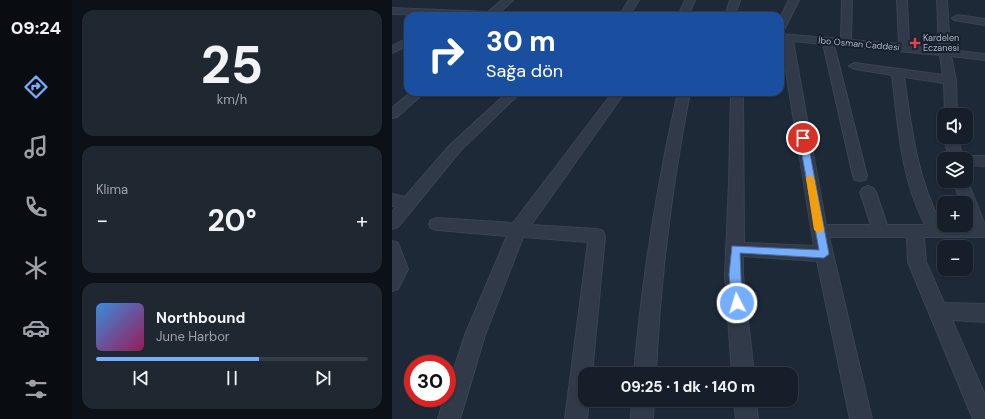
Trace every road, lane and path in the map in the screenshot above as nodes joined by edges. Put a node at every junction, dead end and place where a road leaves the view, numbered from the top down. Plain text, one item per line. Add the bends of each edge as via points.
1 (508, 0) edge
2 (634, 0) edge
3 (690, 0) edge
4 (735, 0) edge
5 (794, 0) edge
6 (847, 0) edge
7 (902, 0) edge
8 (942, 0) edge
9 (392, 11) edge
10 (408, 12) edge
11 (494, 12) edge
12 (626, 12) edge
13 (685, 12) edge
14 (731, 12) edge
15 (957, 18) dead end
16 (985, 22) edge
17 (784, 28) edge
18 (784, 34) edge
19 (828, 41) junction
20 (846, 42) junction
21 (404, 43) edge
22 (784, 45) edge
23 (904, 48) junction
24 (392, 50) edge
25 (945, 52) junction
26 (985, 57) edge
27 (854, 66) dead end
28 (897, 72) junction
29 (950, 80) junction
30 (414, 96) edge
31 (511, 96) edge
32 (616, 96) edge
33 (683, 96) edge
34 (736, 96) edge
35 (951, 108) edge
36 (392, 114) edge
37 (973, 160) edge
38 (985, 161) edge
39 (860, 176) dead end
40 (964, 188) edge
41 (868, 192) dead end
42 (392, 200) edge
43 (408, 204) junction
44 (392, 222) edge
45 (437, 224) dead end
46 (517, 231) junction
47 (819, 231) junction
48 (881, 231) junction
49 (915, 231) junction
50 (937, 231) joint
51 (981, 231) edge
52 (392, 248) edge
53 (735, 248) junction
54 (824, 254) junction
55 (392, 283) edge
56 (938, 311) junction
57 (985, 313) edge
58 (645, 367) edge
59 (742, 367) edge
60 (643, 407) edge
61 (746, 407) edge
62 (449, 419) edge
63 (576, 419) edge
64 (642, 419) edge
65 (747, 419) edge
66 (861, 419) edge
67 (984, 419) edge

1 - 11 street
2 - 12 street
3 - 13 street
4 - 14 street
5 - 17 street
6 - 20 street
7 - 23 street
8 - 25 street
9 - 10 street
15 - 16 street
18 - 19 street, İbo Osman Caddesi
19 - 20 street, İbo Osman Caddesi
19 - 39 street
20 - 23 street, İbo Osman Caddesi
21 - 24 street
22 - 47 street
23 - 25 street, İbo Osman Caddesi
25 - 26 street, İbo Osman Caddesi
25 - 29 street
27 - 28 street
28 - 29 street
28 - 50 street via 910,152 928,216
29 - 35 street
30 - 36 street
31 - 43 street via 455,148
32 - 46 street
33 - 58 street via 662,213 648,313
34 - 53 street
37 - 38 street
40 - 51 street
41 - 48 street
42 - 43 street
43 - 44 street
45 - 46 street
46 - 62 street via 475,334
46 - 63 street via 597,236
47 - 48 street
47 - 54 street
48 - 49 street
49 - 50 street
49 - 56 street via 918,262
52 - 55 street via 399,269
53 - 54 street
53 - 59 street via 734,275
54 - 66 street
56 - 57 street
56 - 67 street
60 - 64 street
61 - 65 street

